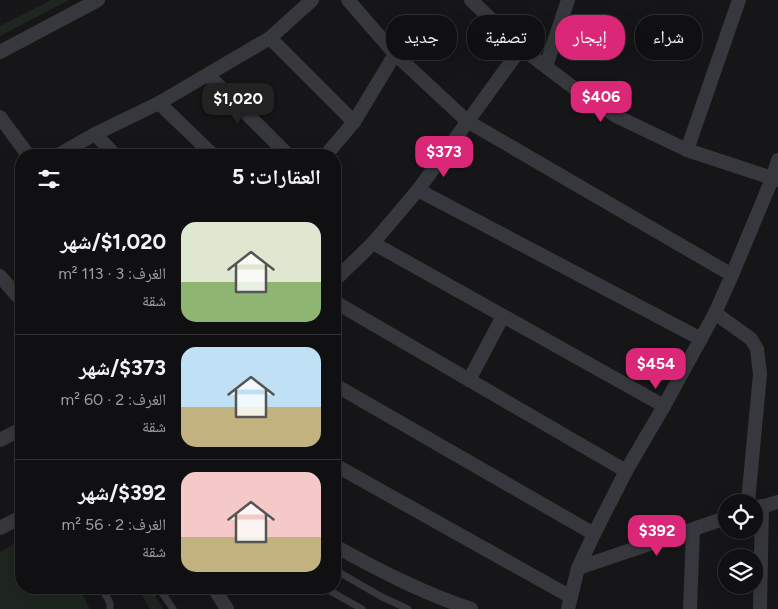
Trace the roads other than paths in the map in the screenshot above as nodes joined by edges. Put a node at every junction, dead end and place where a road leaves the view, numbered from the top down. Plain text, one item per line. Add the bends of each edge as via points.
1 (98, 0) edge
2 (312, 0) edge
3 (348, 0) edge
4 (471, 0) edge
5 (568, 0) edge
6 (739, 0) edge
7 (486, 7) edge
8 (270, 38) junction
9 (386, 44) edge
10 (0, 52) edge
11 (391, 60) edge
12 (401, 60) edge
13 (512, 60) edge
14 (538, 60) edge
15 (546, 66) junction
16 (208, 75) junction
17 (159, 103) junction
18 (0, 117) edge
19 (467, 121) junction
20 (354, 122) junction
21 (95, 134) junction
22 (24, 149) edge
23 (69, 149) edge
24 (109, 149) edge
25 (207, 149) edge
26 (282, 149) edge
27 (331, 149) edge
28 (687, 150) junction
29 (778, 160) edge
30 (775, 180) edge
31 (418, 190) junction
32 (372, 244) junction
33 (341, 274) edge
34 (732, 275) junction
35 (0, 276) edge
36 (15, 293) edge
37 (341, 306) edge
38 (715, 313) junction
39 (503, 316) junction
40 (700, 339) junction
41 (468, 380) junction
42 (341, 388) edge
43 (664, 406) junction
44 (341, 469) edge
45 (626, 471) junction
46 (755, 494) edge
47 (778, 502) edge
48 (763, 505) edge
49 (15, 520) edge
50 (718, 521) edge
51 (0, 528) edge
52 (693, 530) junction
53 (594, 534) junction
54 (757, 539) edge
55 (341, 549) edge
56 (578, 568) junction
57 (341, 573) edge
58 (105, 594) edge
59 (163, 594) edge
60 (336, 594) edge
61 (220, 598) edge
62 (569, 603) edge
63 (110, 609) edge
64 (173, 609) edge
65 (237, 609) edge
66 (362, 609) edge
67 (408, 609) edge
68 (471, 609) edge
69 (690, 609) edge
70 (760, 609) edge

1 - 10 street
2 - 8 street
3 - 9 street
4 - 7 street
5 - 15 street
6 - 28 street
8 - 16 street
8 - 20 street
11 - 20 street
12 - 19 street
13 - 19 street
14 - 15 street
15 - 28 street via 611,113
16 - 17 street
16 - 26 street
17 - 21 street
17 - 25 street
18 - 22 street
19 - 31 street
19 - 34 street
20 - 27 street
21 - 23 street
21 - 24 street
28 - 30 street
29 - 30 street
30 - 34 street
31 - 32 street
31 - 40 street
32 - 33 street
32 - 39 street
34 - 38 street
35 - 36 street
37 - 41 street
38 - 40 street
38 - 46 street via 751,339 757,349 760,374
39 - 41 street
39 - 43 street
40 - 43 street
41 - 45 street
42 - 53 street
43 - 45 street
44 - 62 street
45 - 53 street
47 - 48 street
49 - 51 street
50 - 52 street
52 - 56 street
52 - 69 street
53 - 56 street
54 - 70 street
55 - 68 street via 384,573
56 - 62 street
57 - 67 lane
58 - 63 lane
59 - 64 lane
60 - 66 lane
61 - 65 street

